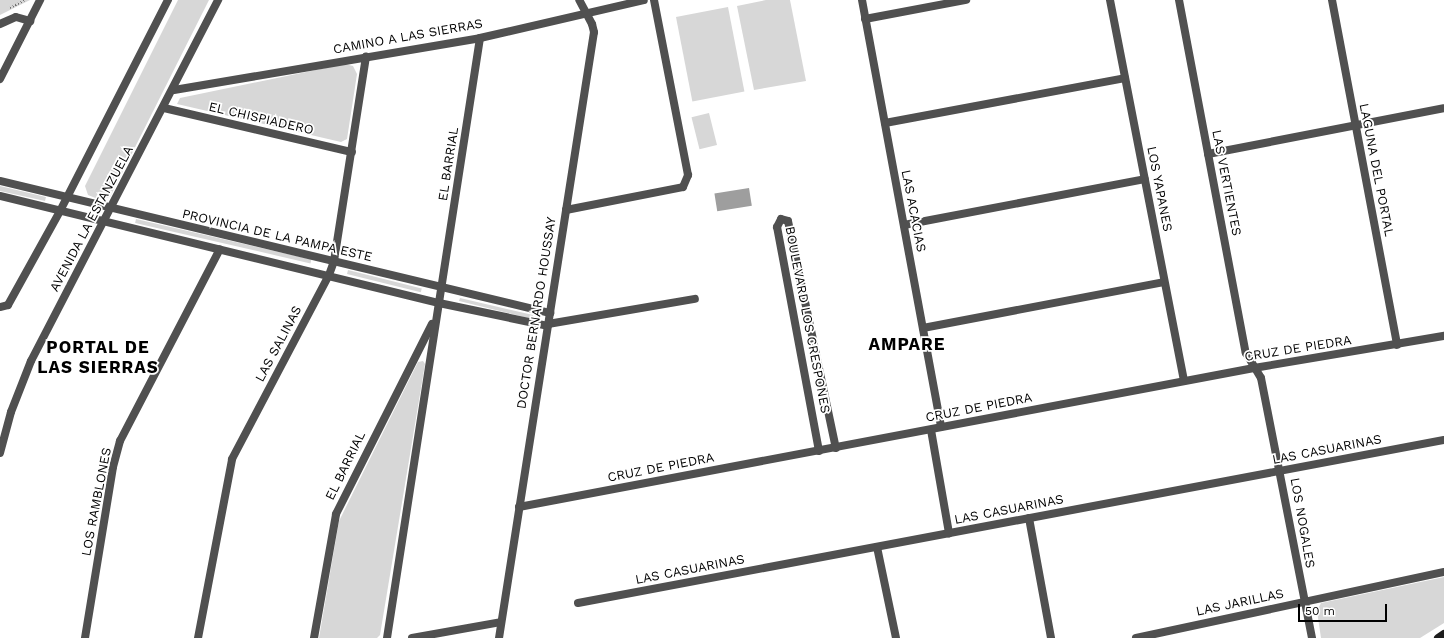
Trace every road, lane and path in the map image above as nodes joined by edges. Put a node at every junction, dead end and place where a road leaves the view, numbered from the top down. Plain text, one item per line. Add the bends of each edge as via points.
1 (23, 0) edge
2 (40, 0) edge
3 (168, 0) edge
4 (218, 0) edge
5 (579, 0) edge
6 (644, 0) edge
7 (654, 0) edge
8 (862, 0) edge
9 (966, 0) edge
10 (1110, 0) edge
11 (1179, 0) edge
12 (1332, 0) edge
13 (6, 10) dead end
14 (584, 12) junction
15 (865, 19) junction
16 (30, 21) junction
17 (0, 24) edge
18 (480, 38) junction
19 (366, 56) junction
20 (1125, 78) junction
21 (0, 80) edge
22 (174, 90) junction
23 (164, 108) junction
24 (1444, 108) edge
25 (885, 123) junction
26 (1355, 126) junction
27 (352, 152) junction
28 (1208, 154) junction
29 (1145, 179) junction
30 (0, 180) edge
31 (0, 196) edge
32 (67, 198) junction
33 (111, 209) junction
34 (566, 210) junction
35 (60, 211) junction
36 (106, 221) junction
37 (904, 225) junction
38 (220, 249) junction
39 (334, 261) junction
40 (329, 275) junction
41 (1164, 282) junction
42 (442, 288) junction
43 (695, 299) dead end
44 (439, 303) junction
45 (1, 308) edge
46 (550, 313) junction
47 (435, 317) junction
48 (548, 325) junction
49 (923, 328) junction
50 (1444, 336) edge
51 (1397, 345) junction
52 (1254, 368) junction
53 (1184, 381) junction
54 (941, 427) junction
55 (931, 430) junction
56 (1444, 440) edge
57 (836, 448) junction
58 (819, 451) junction
59 (0, 453) edge
60 (1281, 471) junction
61 (519, 506) junction
62 (1029, 518) junction
63 (949, 533) junction
64 (877, 547) junction
65 (1444, 572) edge
66 (1304, 602) junction
67 (578, 603) dead end
68 (501, 622) junction
69 (1444, 634) edge
70 (500, 636) edge
71 (85, 638) edge
72 (198, 638) edge
73 (314, 638) edge
74 (387, 638) edge
75 (412, 638) edge
76 (896, 638) edge
77 (1051, 638) edge
78 (1136, 638) edge
79 (1312, 638) edge
80 (1438, 638) edge

1 - 13 path
2 - 16 street
3 - 32 street
4 - 22 street, AVENIDA LA ESTANZUELA
5 - 14 street, DOCTOR BERNARDO HOUSSAY
6 - 14 street, CAMINO A LAS SIERRAS
7 - 34 street via 688,175 682,187
8 - 15 street, LAS ACACIAS
9 - 15 street
10 - 20 street, LOS YAPANES
11 - 28 street, LAS VERTIENTES
12 - 26 street, LAGUNA DEL PORTAL
14 - 18 street, CAMINO A LAS SIERRAS
14 - 34 street, DOCTOR BERNARDO HOUSSAY via 594,32
15 - 25 street, LAS ACACIAS
16 - 17 street via 16,17
16 - 21 street
18 - 19 street, CAMINO A LAS SIERRAS
18 - 42 street, EL BARRIAL
19 - 22 street, CAMINO A LAS SIERRAS
19 - 27 street, LAS SALINAS
20 - 25 street
20 - 29 street, LOS YAPANES
22 - 23 street, AVENIDA LA ESTANZUELA
23 - 27 street, EL CHISPIADERO
23 - 33 street, AVENIDA LA ESTANZUELA
24 - 26 street
25 - 37 street, LAS ACACIAS
26 - 28 street
26 - 51 street, LAGUNA DEL PORTAL
27 - 39 street, LAS SALINAS
28 - 52 street, LAS VERTIENTES via 1246,353
29 - 37 street
29 - 41 street, LOS YAPANES
30 - 32 street, PROVINCIA DE LA PAMPA ESTE
31 - 35 street, PROVINCIA DE LA PAMPA ESTE
32 - 33 street, PROVINCIA DE LA PAMPA ESTE
32 - 35 street
33 - 36 street, AVENIDA LA ESTANZUELA
33 - 39 street, PROVINCIA DE LA PAMPA ESTE
34 - 46 street, DOCTOR BERNARDO HOUSSAY
35 - 36 street, PROVINCIA DE LA PAMPA ESTE
35 - 45 street via 8,305
36 - 38 street, PROVINCIA DE LA PAMPA ESTE
36 - 59 street, AVENIDA LA ESTANZUELA via 31,361 13,405
37 - 49 street, LAS ACACIAS
38 - 40 street, PROVINCIA DE LA PAMPA ESTE
38 - 71 street, LOS RAMBLONES via 120,441 113,467
39 - 40 street, LAS SALINAS
39 - 42 street, PROVINCIA DE LA PAMPA ESTE
40 - 44 street, PROVINCIA DE LA PAMPA ESTE
40 - 72 street, LAS SALINAS via 232,459
41 - 49 street
41 - 53 street, LOS YAPANES
42 - 44 street, EL BARRIAL
42 - 46 street, PROVINCIA DE LA PAMPA ESTE
43 - 48 street, PROVINCIA DE LA PAMPA ESTE
44 - 47 street, EL BARRIAL
44 - 48 street, PROVINCIA DE LA PAMPA ESTE
46 - 48 street, DOCTOR BERNARDO HOUSSAY
47 - 73 street, EL BARRIAL via 336,514
47 - 74 street, EL BARRIAL
48 - 61 street, DOCTOR BERNARDO HOUSSAY
49 - 54 street, LAS ACACIAS
50 - 51 street, CRUZ DE PIEDRA
51 - 52 street, CRUZ DE PIEDRA
52 - 53 street, CRUZ DE PIEDRA
52 - 60 street, LOS NOGALES via 1261,378
53 - 54 street, CRUZ DE PIEDRA
54 - 55 street, CRUZ DE PIEDRA
55 - 57 street, CRUZ DE PIEDRA
55 - 63 street
56 - 60 street, LAS CASUARINAS
57 - 58 street, CRUZ DE PIEDRA
57 - 58 street, BOULEVARD LOS CRESPONES via 788,221 780,219 777,227
58 - 61 street, CRUZ DE PIEDRA
60 - 62 street, LAS CASUARINAS
60 - 66 street, LOS NOGALES
61 - 68 street, DOCTOR BERNARDO HOUSSAY
62 - 63 street, LAS CASUARINAS
62 - 77 street
63 - 64 street, LAS CASUARINAS
64 - 67 street, LAS CASUARINAS
64 - 76 street
65 - 66 street, LAS JARILLAS
66 - 78 street, LAS JARILLAS
66 - 79 street, LOS NOGALES
68 - 70 street, DOCTOR BERNARDO HOUSSAY
68 - 75 street
69 - 80 main road

